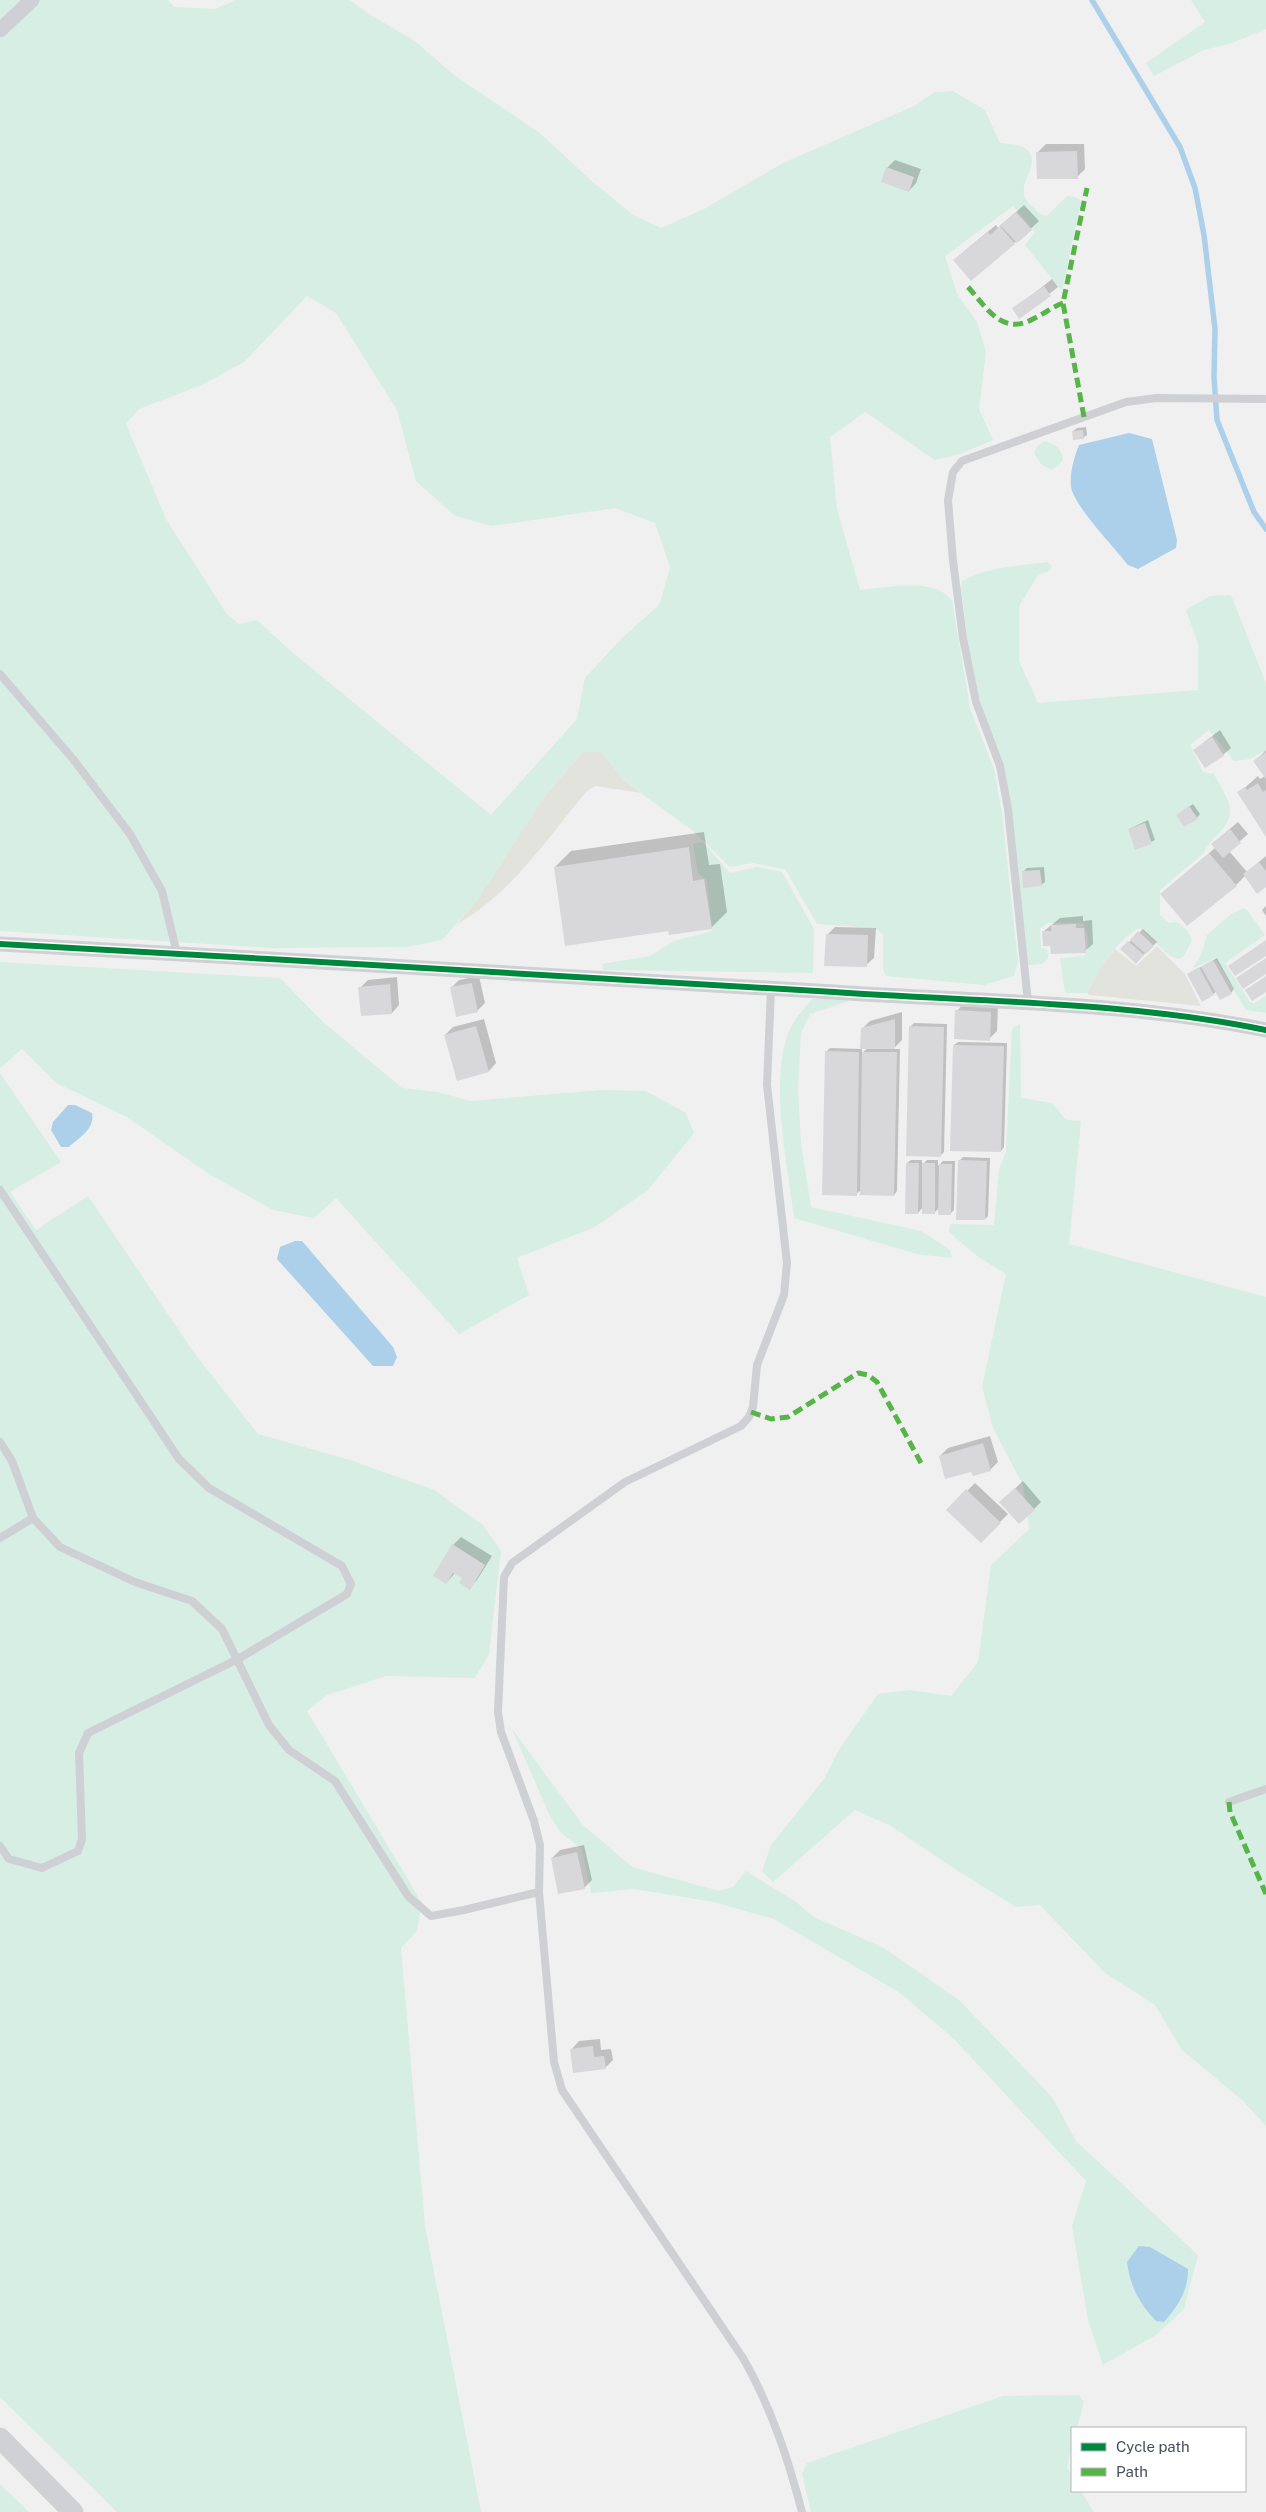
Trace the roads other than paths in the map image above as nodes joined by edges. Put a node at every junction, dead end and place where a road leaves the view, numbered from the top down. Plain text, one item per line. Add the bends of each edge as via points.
1 (32, 0) edge
2 (0, 30) edge
3 (1266, 398) edge
4 (0, 674) edge
5 (0, 944) edge
6 (177, 954) junction
7 (771, 988) junction
8 (1028, 1002) junction
9 (1266, 1030) edge
10 (0, 1190) edge
11 (0, 1442) edge
12 (33, 1518) junction
13 (0, 1538) edge
14 (238, 1659) junction
15 (1266, 1789) edge
16 (1229, 1802) dead end
17 (0, 1846) edge
18 (539, 1892) junction
19 (0, 2438) edge
20 (73, 2512) edge
21 (802, 2512) edge

1 - 2 street
3 - 8 lane via 1156,398 1126,402 962,461 953,472 948,500 963,638 976,702 1000,766 1008,809
4 - 6 lane via 73,759 130,834 162,891
5 - 6 street
6 - 7 street
7 - 8 street
7 - 18 lane via 767,1085 787,1264 784,1295 757,1365 753,1408 749,1417 742,1426 626,1482 512,1563 504,1577 498,1712 501,1732 540,1846
8 - 9 street via 1138,1011
10 - 14 lane via 179,1459 209,1488 342,1566 351,1584 347,1594
11 - 12 lane via 12,1461
12 - 13 lane
12 - 14 lane via 60,1547 135,1582 192,1602 222,1628
14 - 17 lane via 88,1733 79,1753 82,1839 78,1851 42,1868 9,1859
14 - 18 lane via 269,1725 289,1750 335,1781 408,1896 422,1909 432,1916
15 - 16 lane
18 - 21 lane via 554,2062 562,2090 743,2358 780,2434
19 - 20 main road

